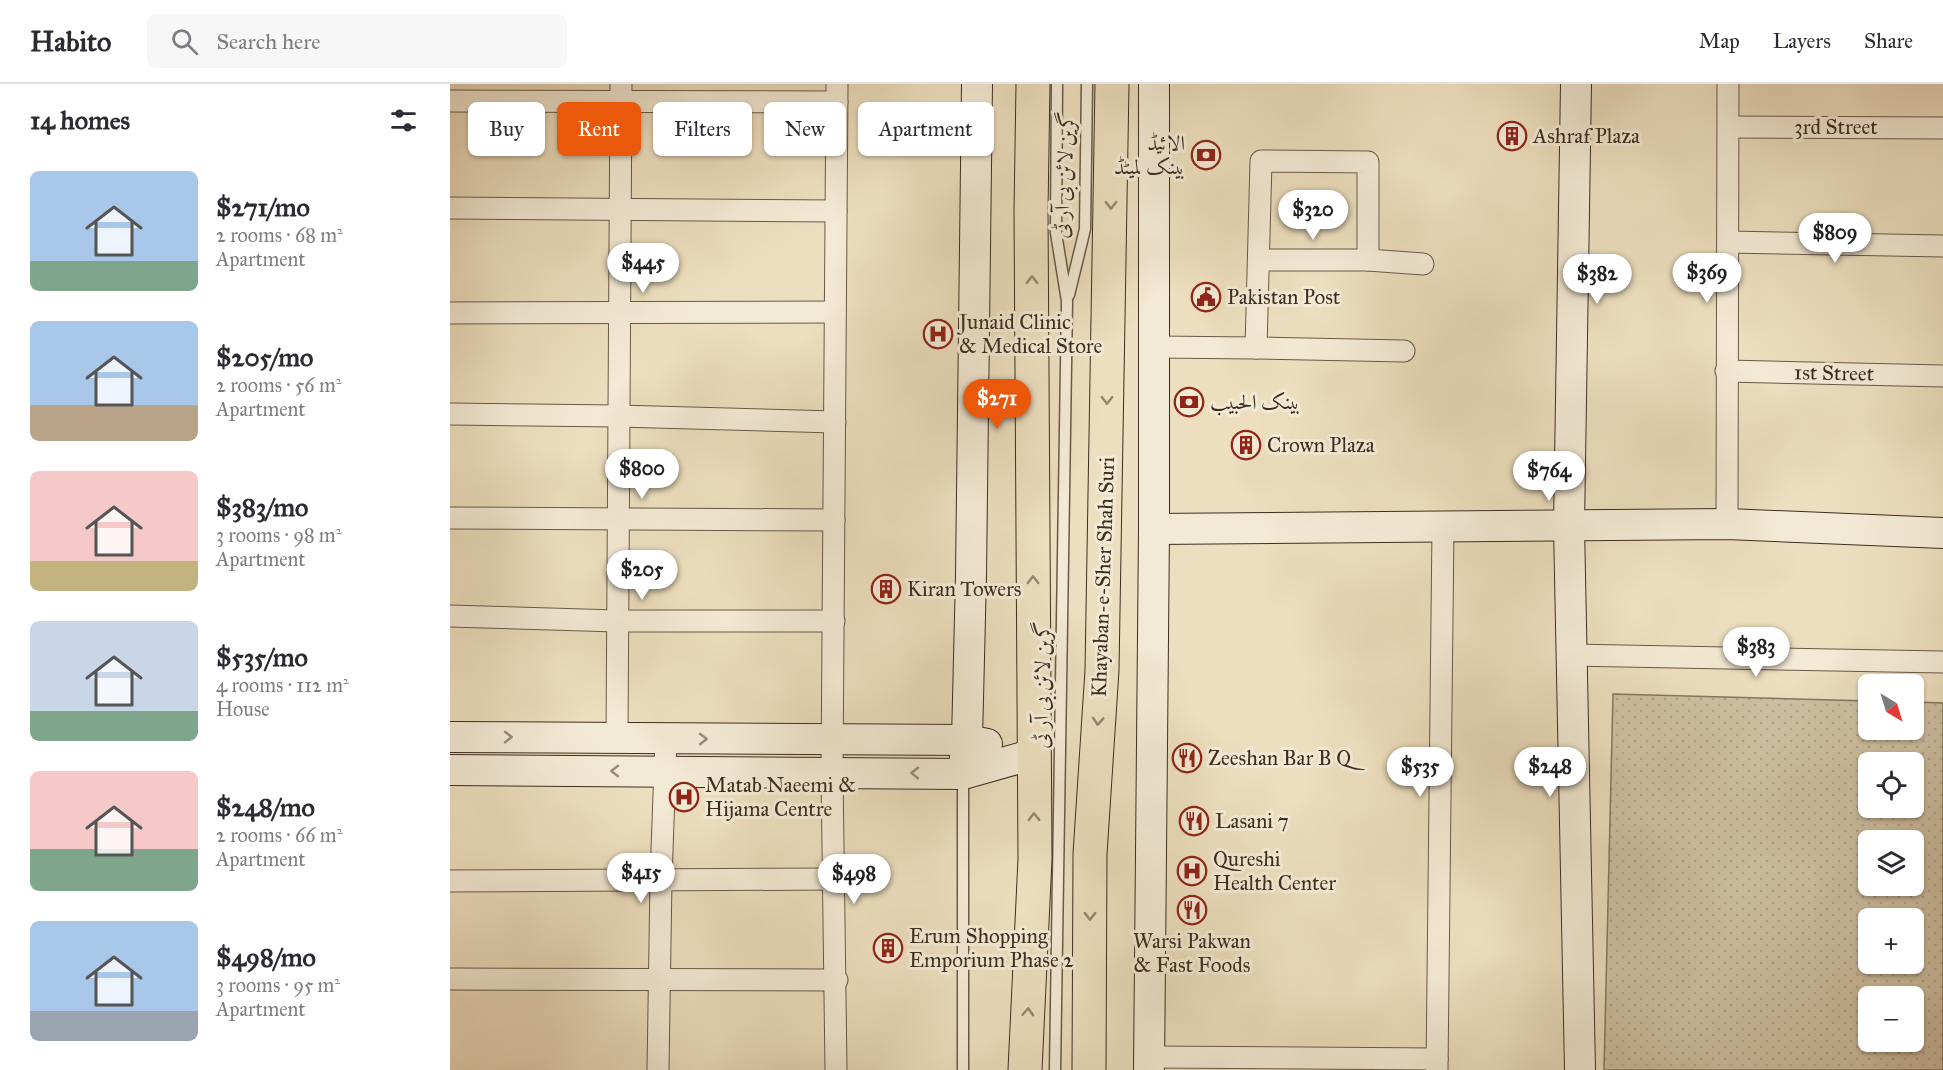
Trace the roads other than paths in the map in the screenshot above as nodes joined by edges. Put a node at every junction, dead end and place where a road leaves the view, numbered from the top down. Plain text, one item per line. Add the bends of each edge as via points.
1 (977, 84) edge
2 (1033, 84) edge
3 (1057, 84) edge
4 (1087, 84) edge
5 (1112, 84) edge
6 (1154, 84) edge
7 (1576, 84) edge
8 (1728, 84) edge
9 (621, 93) edge
10 (837, 93) edge
11 (450, 101) edge
12 (1729, 127) junction
13 (1943, 128) edge
14 (450, 207) edge
15 (620, 209) junction
16 (836, 211) junction
17 (1728, 242) junction
18 (1943, 246) edge
19 (1259, 260) junction
20 (1368, 261) junction
21 (1423, 264) dead end
22 (1067, 301) junction
23 (836, 312) junction
24 (450, 313) edge
25 (619, 314) junction
26 (1155, 346) junction
27 (1256, 348) junction
28 (1404, 351) dead end
29 (1726, 371) junction
30 (1943, 376) edge
31 (450, 414) edge
32 (618, 416) junction
33 (835, 422) junction
34 (450, 518) edge
35 (616, 519) junction
36 (834, 520) junction
37 (1727, 524) junction
38 (1569, 526) junction
39 (1443, 527) junction
40 (1154, 529) junction
41 (1943, 533) edge
42 (450, 616) edge
43 (617, 621) junction
44 (834, 621) junction
45 (1570, 655) junction
46 (1943, 662) edge
47 (450, 737) edge
48 (617, 738) junction
49 (666, 738) junction
50 (833, 739) junction
51 (967, 740) junction
52 (1034, 754) junction
53 (450, 770) edge
54 (666, 771) junction
55 (832, 772) junction
56 (963, 774) junction
57 (661, 879) junction
58 (834, 879) junction
59 (450, 881) edge
60 (450, 979) edge
61 (660, 980) junction
62 (837, 980) junction
63 (1149, 1063) edge
64 (1437, 1064) edge
65 (658, 1070) edge
66 (837, 1070) edge
67 (963, 1070) edge
68 (1025, 1070) edge
69 (1055, 1070) edge
70 (1089, 1070) edge
71 (1580, 1070) edge

1 - 51 street
52 -> 2 main road
3 - 22 lane, گرین لائن بی آر ٹی via 1056,233
4 - 22 lane, گرین لائن بی آر ٹی via 1085,230
5 -> 70 main road, Khayaban-e-Sher Shah Suri via 1102,670 1090,854
6 - 26 street
7 - 38 street
8 - 12 street
9 - 10 street
9 - 11 street
9 - 15 street
10 - 16 street
12 - 13 street, 3rd Street
12 - 17 street
14 - 15 street
15 - 16 street
15 - 25 street
16 - 23 street
17 - 18 street
17 - 29 street
19 - 20 street
19 - 20 street via 1261,161 1368,162
19 - 27 street
20 - 21 street
22 - 69 lane, گرین لائن بی آر ٹی
23 - 25 street
23 - 33 street
24 - 25 street
25 - 32 street
26 - 27 street
26 - 40 street
27 - 28 street
29 - 30 street, 1st Street
29 - 37 street
31 - 32 street
32 - 33 street
32 - 35 street
33 - 36 street
34 - 35 street
35 - 36 street
35 - 43 street
36 - 44 street
37 - 38 street
37 - 41 street
38 - 39 street
38 - 45 street
39 - 40 street
39 - 64 street
40 - 63 street
42 - 43 street
43 - 44 street
43 - 48 street
44 - 50 street
45 - 46 street
45 - 71 street
47 -> 48 street
48 - 49 street
49 -> 50 street
49 - 54 street
50 - 51 street
50 - 55 street
51 - 52 street
51 - 56 street
52 - 56 street
68 -> 52 main road via 1035,859
54 -> 53 street
54 - 55 street
54 - 57 street
56 -> 55 street
55 - 58 street
56 - 67 lane
57 - 58 street
57 - 59 street
57 - 61 street
58 - 62 street
60 - 61 street
61 - 62 street
61 - 65 street
62 - 66 street
63 - 64 street

